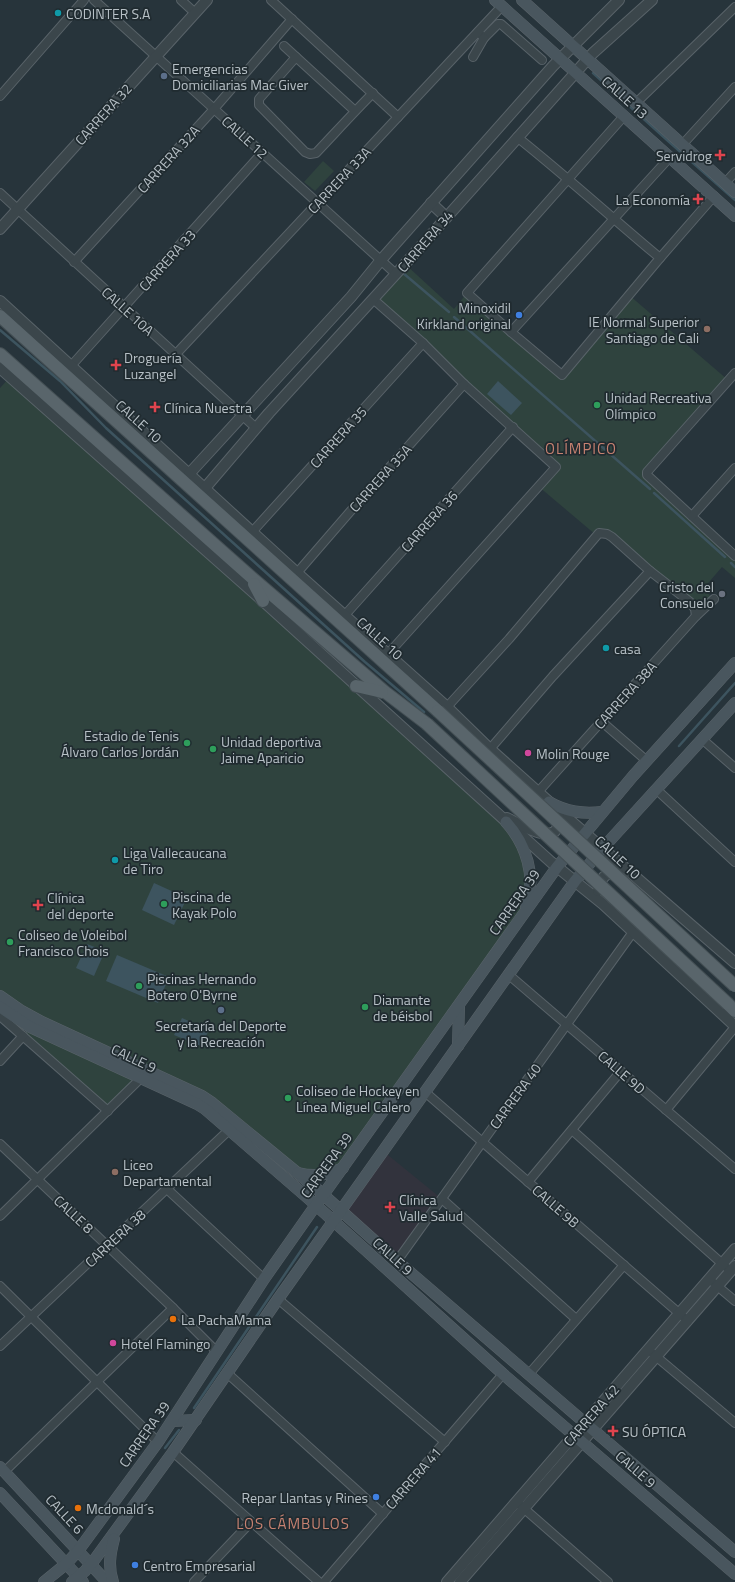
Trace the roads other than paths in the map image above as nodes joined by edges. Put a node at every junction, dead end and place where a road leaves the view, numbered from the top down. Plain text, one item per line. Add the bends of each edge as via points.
1 (84, 0) edge
2 (94, 0) edge
3 (181, 0) edge
4 (207, 0) edge
5 (271, 0) edge
6 (522, 0) edge
7 (619, 0) edge
8 (652, 0) edge
9 (499, 3) edge
10 (735, 7) edge
11 (195, 13) junction
12 (292, 19) junction
13 (481, 35) junction
14 (284, 46) dead end
15 (573, 46) junction
16 (156, 56) junction
17 (296, 57) junction
18 (473, 57) dead end
19 (560, 59) junction
20 (588, 59) junction
21 (542, 60) dead end
22 (575, 72) junction
23 (735, 87) edge
24 (372, 93) junction
25 (0, 96) edge
26 (636, 103) junction
27 (214, 109) junction
28 (355, 111) junction
29 (624, 116) junction
30 (398, 117) junction
31 (517, 136) junction
32 (682, 144) junction
33 (262, 153) junction
34 (670, 157) junction
35 (735, 172) edge
36 (569, 178) junction
37 (725, 183) junction
38 (735, 192) edge
39 (0, 193) edge
40 (714, 196) junction
41 (317, 203) junction
42 (431, 204) junction
43 (17, 210) junction
44 (735, 216) edge
45 (446, 217) junction
46 (613, 219) junction
47 (0, 229) edge
48 (660, 258) junction
49 (381, 260) junction
50 (74, 262) junction
51 (396, 274) junction
52 (373, 299) junction
53 (124, 308) junction
54 (3, 309) edge
55 (511, 332) junction
56 (423, 344) junction
57 (0, 354) edge
58 (176, 354) junction
59 (71, 366) junction
60 (0, 368) edge
61 (18, 371) junction
62 (735, 373) edge
63 (33, 384) junction
64 (464, 384) junction
65 (19, 386) junction
66 (242, 416) junction
67 (513, 426) junction
68 (256, 428) junction
69 (735, 468) edge
70 (189, 474) junction
71 (205, 488) junction
72 (692, 516) junction
73 (253, 531) junction
74 (735, 556) edge
75 (650, 570) junction
76 (297, 572) junction
77 (251, 577) junction
78 (714, 599) dead end
79 (263, 601) junction
80 (345, 615) junction
81 (696, 616) junction
82 (392, 658) junction
83 (735, 663) edge
84 (408, 683) junction
85 (356, 686) junction
86 (385, 692) junction
87 (735, 703) edge
88 (441, 706) junction
89 (601, 721) junction
90 (702, 739) junction
91 (490, 749) junction
92 (647, 761) junction
93 (735, 768) edge
94 (657, 790) junction
95 (538, 792) junction
96 (553, 806) junction
97 (602, 812) junction
98 (496, 813) junction
99 (506, 822) junction
100 (585, 834) junction
101 (602, 849) junction
102 (568, 854) junction
103 (735, 862) edge
104 (557, 867) junction
105 (633, 876) junction
106 (575, 881) junction
107 (604, 904) junction
108 (523, 915) junction
109 (633, 932) junction
110 (734, 960) edge
111 (509, 975) junction
112 (735, 986) edge
113 (0, 996) edge
114 (459, 1006) junction
115 (0, 1007) edge
116 (732, 1008) edge
117 (0, 1016) edge
118 (567, 1025) junction
119 (735, 1027) edge
120 (65, 1033) junction
121 (23, 1036) junction
122 (68, 1045) junction
123 (458, 1046) junction
124 (0, 1061) edge
125 (622, 1071) junction
126 (141, 1078) junction
127 (425, 1092) junction
128 (666, 1110) junction
129 (108, 1111) junction
130 (229, 1130) junction
131 (572, 1130) junction
132 (482, 1142) junction
133 (0, 1144) edge
134 (344, 1167) junction
135 (735, 1169) edge
136 (295, 1172) junction
137 (38, 1180) junction
138 (528, 1182) junction
139 (167, 1189) junction
140 (324, 1195) junction
141 (442, 1199) junction
142 (315, 1206) junction
143 (341, 1210) junction
144 (0, 1216) edge
145 (333, 1222) junction
146 (107, 1245) junction
147 (735, 1249) edge
148 (397, 1261) junction
149 (722, 1264) junction
150 (624, 1265) junction
151 (733, 1269) edge
152 (264, 1279) junction
153 (710, 1279) junction
154 (0, 1286) edge
155 (718, 1286) junction
156 (278, 1299) junction
157 (735, 1301) edge
158 (173, 1308) junction
159 (679, 1313) junction
160 (31, 1317) junction
161 (576, 1319) junction
162 (688, 1320) junction
163 (0, 1346) edge
164 (648, 1350) junction
165 (217, 1352) junction
166 (656, 1357) junction
167 (227, 1374) junction
168 (503, 1374) junction
169 (528, 1374) junction
170 (97, 1382) junction
171 (196, 1420) junction
172 (172, 1421) junction
173 (735, 1422) edge
174 (589, 1426) junction
175 (578, 1438) junction
176 (158, 1442) junction
177 (445, 1442) junction
178 (173, 1452) junction
179 (2, 1469) edge
180 (652, 1481) junction
181 (0, 1493) edge
182 (520, 1505) junction
183 (661, 1512) junction
184 (383, 1514) junction
185 (251, 1522) junction
186 (674, 1522) junction
187 (704, 1525) junction
188 (120, 1526) junction
189 (78, 1551) junction
190 (735, 1552) edge
191 (66, 1564) junction
192 (91, 1564) junction
193 (735, 1574) edge
194 (78, 1580) edge
195 (455, 1580) edge
196 (44, 1582) edge
197 (107, 1582) edge
198 (113, 1582) edge
199 (194, 1582) edge
200 (319, 1582) edge
201 (324, 1582) edge
202 (608, 1582) edge

1 - 25 street
2 - 16 street, CALLE 12
3 - 11 street
4 - 11 street, CARRERA 32
5 - 12 street
6 - 15 main road, CALLE 13
7 - 15 street, CARRERA 34
8 - 20 street, CARRERA 34
9 - 13 street, CARRERA 33A
9 - 19 main road, CALLE 13
10 - 26 street
11 - 16 street, CARRERA 32
12 - 24 street
12 - 27 street, CARRERA 32A
13 - 18 street
13 - 21 street via 500,24
13 - 30 street, CARRERA 33A
14 - 17 street
15 - 19 street, CARRERA 34
15 - 20 main road, CALLE 13
16 - 27 street, CALLE 12
16 - 43 street, CARRERA 32
17 - 28 street
17 - 28 street via 258,102 305,152 316,153
19 - 22 main road, CALLE 13
19 - 42 street, CARRERA 34
20 - 22 street, CARRERA 34
20 - 26 main road, CALLE 13
22 - 29 main road, CALLE 13
22 - 31 street, CARRERA 34
23 - 32 street
24 - 28 street
24 - 30 street
26 - 32 main road, CALLE 13
27 - 33 street, CALLE 12
27 - 50 street, CARRERA 32A
29 - 34 main road, CALLE 13
29 - 36 street
30 - 41 street, CARRERA 33A
31 - 36 street
31 - 45 street, CARRERA 34
32 - 37 main road, CALLE 13
33 - 41 street, CALLE 12
33 - 53 street, CARRERA 33
34 - 40 main road, CALLE 13
34 - 46 street
35 - 37 street
36 - 46 street
36 - 55 street via 467,293
37 - 38 main road, CALLE 13
39 - 43 street, CALLE 10A
40 - 44 main road, CALLE 13
40 - 48 street
41 - 49 street, CALLE 12
41 - 58 street, CARRERA 33A
42 - 45 street
42 - 49 street, CARRERA 34
43 - 47 street, CARRERA 32
43 - 50 street, CALLE 10A
45 - 51 street, CARRERA 34
46 - 48 street
46 - 55 street
48 - 55 street via 562,375
49 - 51 street, CALLE 12
49 - 66 street, CARRERA 34 via 351,297
50 - 53 street, CALLE 10A
51 - 52 street, CARRERA 34
52 - 56 street
52 - 68 street, CARRERA 34
53 - 58 street, CALLE 10A
53 - 59 street, CARRERA 33
54 - 59 street, CALLE 10
54 - 84 main road, CALLE 10
56 - 64 street
56 - 73 street, CARRERA 35
57 - 61 main road
58 - 66 street, CALLE 10A
59 - 70 street, CALLE 10
60 - 65 street
61 - 63 main road
61 - 65 main road
62 - 72 street via 647,472 649,478
63 - 65 main road
63 - 77 main road
64 - 67 street
64 - 76 street, CARRERA 35A
65 - 79 street
66 - 68 street, CALLE 10A
66 - 70 street, CARRERA 34
67 - 80 street, CARRERA 36
67 - 82 street via 556,467
68 - 71 street, CARRERA 34
69 - 72 street
70 - 71 street, CALLE 10
71 - 73 street, CALLE 10
72 - 74 street
73 - 76 street, CALLE 10
75 - 81 street via 690,602
75 - 88 street via 612,537 603,533 596,535 509,639
75 - 91 street
76 - 80 street, CALLE 10
77 - 79 main road
77 - 86 main road
78 - 81 street, CARRERA 38A
79 - 85 street
80 - 82 street, CALLE 10
81 - 89 street, CARRERA 38A
82 - 84 main road
82 - 88 street, CALLE 10
83 - 92 main road, CARRERA 39
84 - 88 main road, CALLE 10 via 417,692
85 - 86 main road
85 - 98 street
86 - 116 main road, bridge via 427,724
87 - 90 main road
88 - 91 street, CALLE 10
88 - 112 main road, CALLE 10, bridge
89 - 92 street
89 - 95 street, CARRERA 38A
90 - 93 street
90 - 94 main road
91 - 95 street, CALLE 10
92 - 97 main road, CARRERA 39
94 - 101 main road
94 - 103 street
95 - 96 street, CALLE 10
96 - 97 main road via 585,814
96 - 98 street via 559,819 558,828 548,834 537,832
96 - 100 street, CALLE 10
97 - 100 main road, CARRERA 39
98 - 99 street
99 - 104 street
99 - 108 main road via 522,844 530,870 529,899
100 - 101 street, CALLE 10
100 - 102 main road, CARRERA 39
101 - 102 main road via 588,844
101 - 105 street, CALLE 10
101 - 106 main road
102 - 104 main road, CARRERA 39
104 - 106 street
104 - 108 main road, CARRERA 39
105 - 107 street via 623,871 615,871 602,878 598,892
105 - 110 street, CALLE 10
106 - 107 street
106 - 111 main road
107 - 109 street
108 - 114 main road, CARRERA 39
109 - 118 street, CARRERA 40
109 - 119 street
111 - 118 street, CALLE 9D
111 - 123 main road
113 - 120 main road, CALLE 9 via 31,1016
114 - 123 main road
114 - 134 main road, CARRERA 39
115 - 122 main road, CALLE 9 via 30,1027
117 - 121 street
118 - 125 street, CALLE 9D
118 - 132 street, CARRERA 40
119 - 128 street
120 - 122 main road
120 - 136 main road, CALLE 9 via 202,1096
121 - 124 street
121 - 129 street
122 - 126 main road, CALLE 9
123 - 127 main road
125 - 128 street, CALLE 9D
125 - 131 street
126 - 129 street
126 - 130 main road, CALLE 9 via 197,1104
127 - 132 street, CALLE 9B
127 - 143 main road
128 - 135 street, CALLE 9D
129 - 137 street
130 - 139 street, CARRERA 38
130 - 142 main road, CALLE 9
131 - 138 street
131 - 149 street
132 - 138 street, CALLE 9B
132 - 141 street, CARRERA 40
133 - 137 street, CALLE 8
134 - 136 main road via 320,1176
134 - 140 main road, CARRERA 39
136 - 140 main road, CALLE 9
137 - 144 street
137 - 146 street, CALLE 8
138 - 150 street, CALLE 9B
139 - 146 street, CARRERA 38
139 - 152 street
140 - 142 main road, CARRERA 39
140 - 143 main road, CALLE 9
141 - 148 street, CARRERA 40
141 - 161 street
142 - 145 main road, CALLE 9
142 - 152 main road, CARRERA 39
143 - 145 main road
143 - 148 main road, CALLE 9
145 - 156 main road
145 - 168 main road, CALLE 9
146 - 158 street, CALLE 8
146 - 160 street, CARRERA 38
147 - 149 street, CARRERA 42
148 - 169 main road, CALLE 9
149 - 151 street
149 - 153 street, CARRERA 42
150 - 159 street, CALLE 9B
150 - 161 street
151 - 155 street, CARRERA 42
152 - 165 main road, CARRERA 39
153 - 155 street
153 - 159 street, CARRERA 42
154 - 160 street
155 - 157 street
155 - 162 street, CARRERA 42
156 - 167 main road
156 - 177 street
158 - 165 street, CALLE 8
158 - 170 street
159 - 162 street, CALLE 9B
159 - 164 street, CARRERA 42
160 - 163 street, CARRERA 38
160 - 170 street
161 - 169 street
162 - 166 street, CARRERA 42
164 - 166 street
164 - 174 street, CARRERA 42
165 - 172 main road, CARRERA 39
166 - 173 street
166 - 174 street, CARRERA 42
167 - 171 main road
167 - 184 street
168 - 175 main road, CALLE 9
168 - 177 street, CARRERA 41
169 - 174 main road, CALLE 9
170 - 176 street
170 - 179 street
171 - 172 main road
171 - 178 main road
172 - 176 main road, CARRERA 39
174 - 175 street, CARRERA 42
174 - 180 main road, CALLE 9
175 - 182 street, CARRERA 42
175 - 183 main road, CALLE 9
176 - 189 main road, CARRERA 39
177 - 184 street, CARRERA 41
178 - 185 street
178 - 188 main road
179 - 189 main road, CALLE 6
180 - 183 main road
180 - 187 main road, CALLE 9
181 - 191 main road
182 - 195 street, CARRERA 42
182 - 202 street
183 - 186 main road, CALLE 9
184 - 201 street, CARRERA 41
185 - 199 street
185 - 200 street
186 - 187 main road
186 - 193 main road, CALLE 9
187 - 190 main road, CALLE 9
188 - 192 main road
188 - 198 main road via 110,1551
189 - 191 main road, CARRERA 39
189 - 192 main road, CALLE 6
191 - 194 main road
191 - 196 main road, CARRERA 39
192 - 194 main road
192 - 197 main road, CALLE 6

